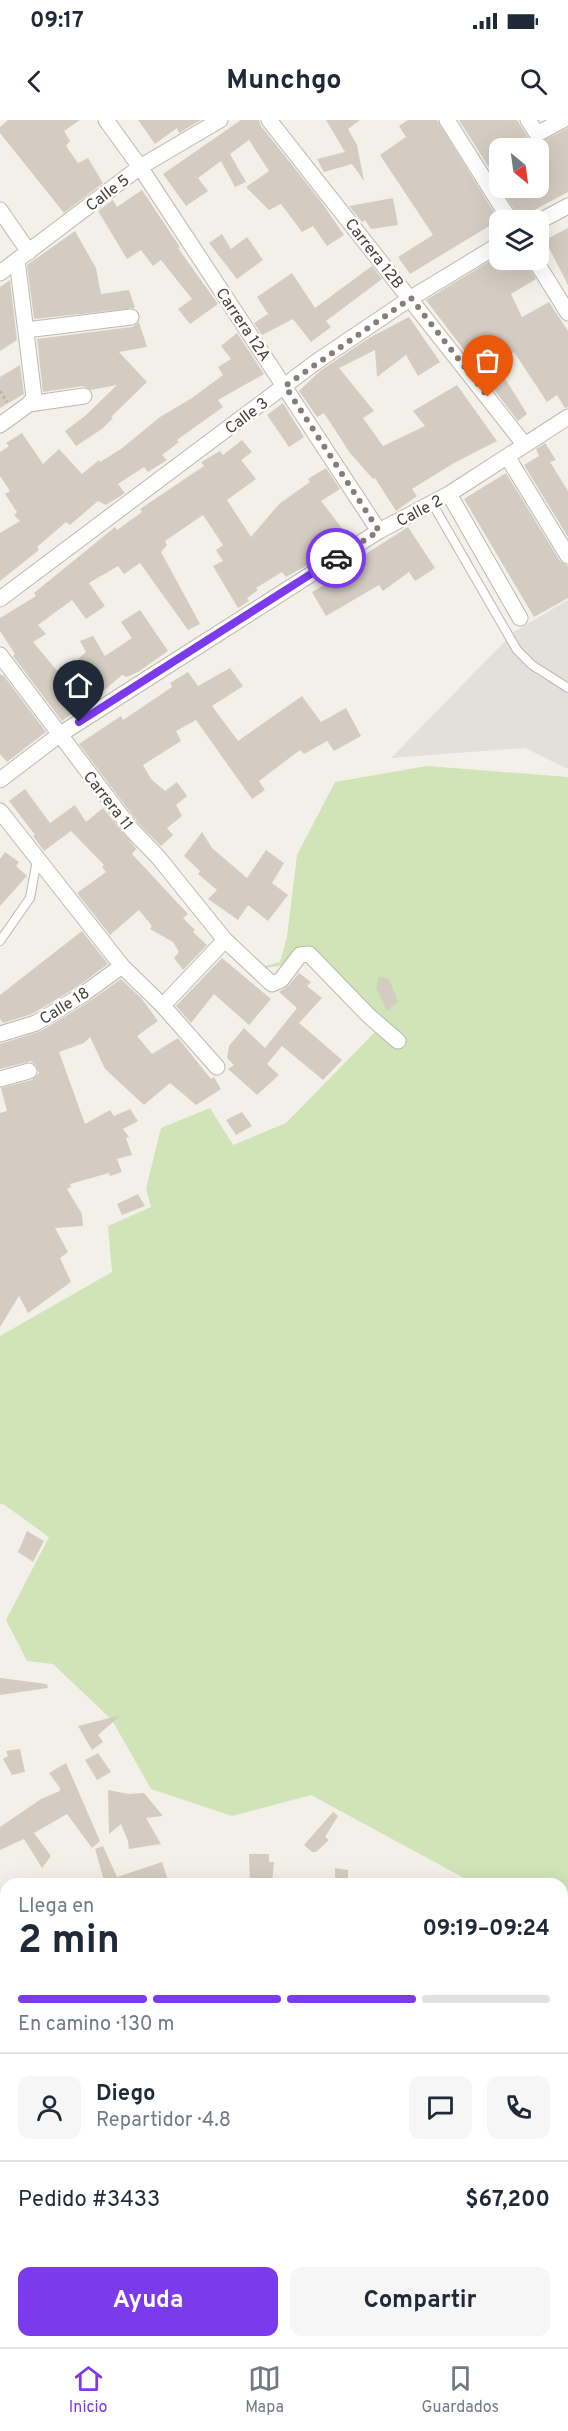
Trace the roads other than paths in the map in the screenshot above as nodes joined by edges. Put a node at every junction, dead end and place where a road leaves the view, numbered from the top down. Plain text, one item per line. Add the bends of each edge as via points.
1 (106, 120) edge
2 (220, 120) edge
3 (269, 120) edge
4 (447, 120) edge
5 (528, 120) edge
6 (563, 120) edge
7 (140, 167) junction
8 (568, 206) edge
9 (0, 210) edge
10 (504, 210) edge
11 (549, 216) edge
12 (489, 251) edge
13 (23, 256) junction
14 (541, 270) edge
15 (0, 273) edge
16 (411, 298) junction
17 (568, 313) edge
18 (131, 317) dead end
19 (26, 330) junction
20 (285, 386) junction
21 (84, 396) dead end
22 (20, 407) junction
23 (568, 417) edge
24 (0, 425) edge
25 (524, 444) junction
26 (508, 458) junction
27 (449, 494) junction
28 (432, 503) junction
29 (379, 531) junction
30 (568, 556) edge
31 (0, 599) edge
32 (520, 618) dead end
33 (0, 655) edge
34 (568, 688) edge
35 (59, 735) junction
36 (0, 780) edge
37 (0, 811) edge
38 (37, 859) junction
39 (225, 940) junction
40 (0, 941) edge
41 (122, 966) junction
42 (169, 999) dead end
43 (0, 1034) edge
44 (398, 1041) dead end
45 (217, 1067) dead end
46 (29, 1071) dead end
47 (0, 1078) edge

1 - 7 street, Carrera 12A
2 - 7 street, Calle 5
3 - 16 street, Carrera 12B
4 - 10 street
5 - 6 street via 537,134
7 - 13 street, Calle 5
7 - 20 street, Carrera 12A
8 - 11 street
9 - 13 street
12 - 16 street, Calle 3
13 - 15 street, Calle 5
13 - 19 street
14 - 17 street
16 - 20 street, Calle 3
16 - 25 street, Carrera 12B
18 - 19 street
19 - 22 street via 34,397
20 - 29 street, Carrera 12A
20 - 31 street, Calle 3
21 - 22 street
22 - 24 street
23 - 25 street, Calle 2
25 - 26 street, Calle 2
26 - 27 street, Calle 2
26 - 30 street
27 - 28 street, Calle 2
27 - 32 street
28 - 29 street, Calle 2
28 - 34 lane via 518,650 532,665
29 - 35 street, Calle 2
33 - 35 street, Carrera 11
35 - 36 street, Calle 2
35 - 39 street, Carrera 11 via 132,830
37 - 38 street
38 - 40 lane via 30,898
38 - 41 street
39 - 42 street
39 - 44 street, Carrera 11 via 272,984 282,980 300,955 309,954
41 - 43 street, Calle 18 via 36,1023
41 - 45 street
46 - 47 street

